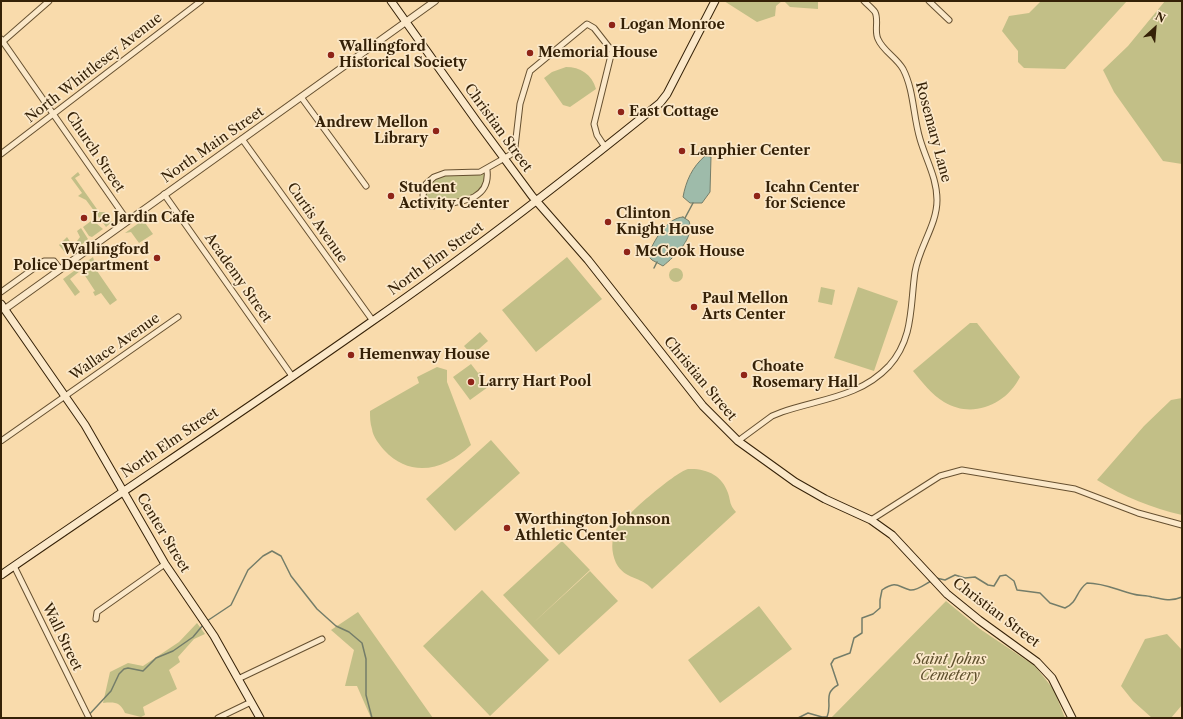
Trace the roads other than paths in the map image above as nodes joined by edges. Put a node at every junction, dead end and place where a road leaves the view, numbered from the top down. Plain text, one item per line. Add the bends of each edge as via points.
1 (50, 1) edge
2 (201, 1) edge
3 (391, 1) edge
4 (435, 1) edge
5 (715, 1) edge
6 (864, 1) edge
7 (929, 1) edge
8 (949, 20) dead end
9 (406, 22) junction
10 (2, 41) edge
11 (301, 97) junction
12 (54, 114) junction
13 (242, 139) junction
14 (605, 147) junction
15 (1, 154) edge
16 (505, 160) junction
17 (487, 170) junction
18 (366, 186) dead end
19 (164, 194) junction
20 (537, 202) junction
21 (127, 220) junction
22 (60, 268) junction
23 (1, 292) edge
24 (2, 308) edge
25 (178, 317) dead end
26 (373, 321) junction
27 (292, 376) junction
28 (65, 396) junction
29 (1, 441) edge
30 (738, 441) junction
31 (123, 490) junction
32 (871, 520) junction
33 (1182, 525) edge
34 (165, 564) junction
35 (14, 566) junction
36 (1, 575) edge
37 (96, 619) dead end
38 (322, 639) dead end
39 (238, 679) junction
40 (251, 702) junction
41 (87, 715) edge
42 (218, 718) edge
43 (260, 718) edge
44 (1072, 718) edge

1 - 10 street
2 - 12 street, North Whittlesey Avenue
3 - 9 main road, Christian Street
4 - 9 street, North Main Street
5 - 14 main road, North Elm Street via 667,94 660,103
6 - 30 street, Rosemary Lane via 876,14 878,40 896,58 907,79 920,140 936,188 934,216 918,256 910,326 897,356 888,367 863,387 848,394 772,416
7 - 8 street
9 - 11 street, North Main Street
9 - 16 main road, Christian Street
10 - 12 street, Church Street
11 - 13 street, North Main Street
11 - 18 street
12 - 15 street, North Whittlesey Avenue
12 - 21 street, Church Street
13 - 19 street, North Main Street
13 - 26 street, Curtis Avenue
14 - 16 street via 596,135 594,124 612,51 594,28 587,24 530,71 520,104 515,147
14 - 20 main road, North Elm Street
16 - 17 street
16 - 20 main road, Christian Street
17 - 17 street via 439,174 426,184 424,201 432,206 466,201 484,188
19 - 21 street, North Main Street
19 - 27 street, Academy Street
20 - 26 main road, North Elm Street
20 - 30 main road, Christian Street via 588,260 703,406
21 - 22 street, North Main Street
22 - 23 street via 54,261 47,260
22 - 24 street, North Main Street
24 - 28 main road, Center Street
25 - 28 street, Wallace Avenue
26 - 27 main road, North Elm Street
27 - 31 main road, North Elm Street
28 - 29 street, Wallace Avenue
28 - 31 main road, Center Street via 86,425
30 - 32 main road, Christian Street via 807,489
31 - 34 main road, Center Street
31 - 35 main road, North Elm Street
32 - 33 street via 940,476 962,470 1075,489 1138,513
32 - 44 main road, Christian Street via 892,535 932,580 979,620 1037,662 1052,678
34 - 37 street via 97,612
34 - 39 main road, Center Street via 209,628
35 - 36 main road, North Elm Street
35 - 41 street, Wall Street
38 - 39 street
39 - 40 main road, Center Street
40 - 42 street
40 - 43 main road, Center Street

